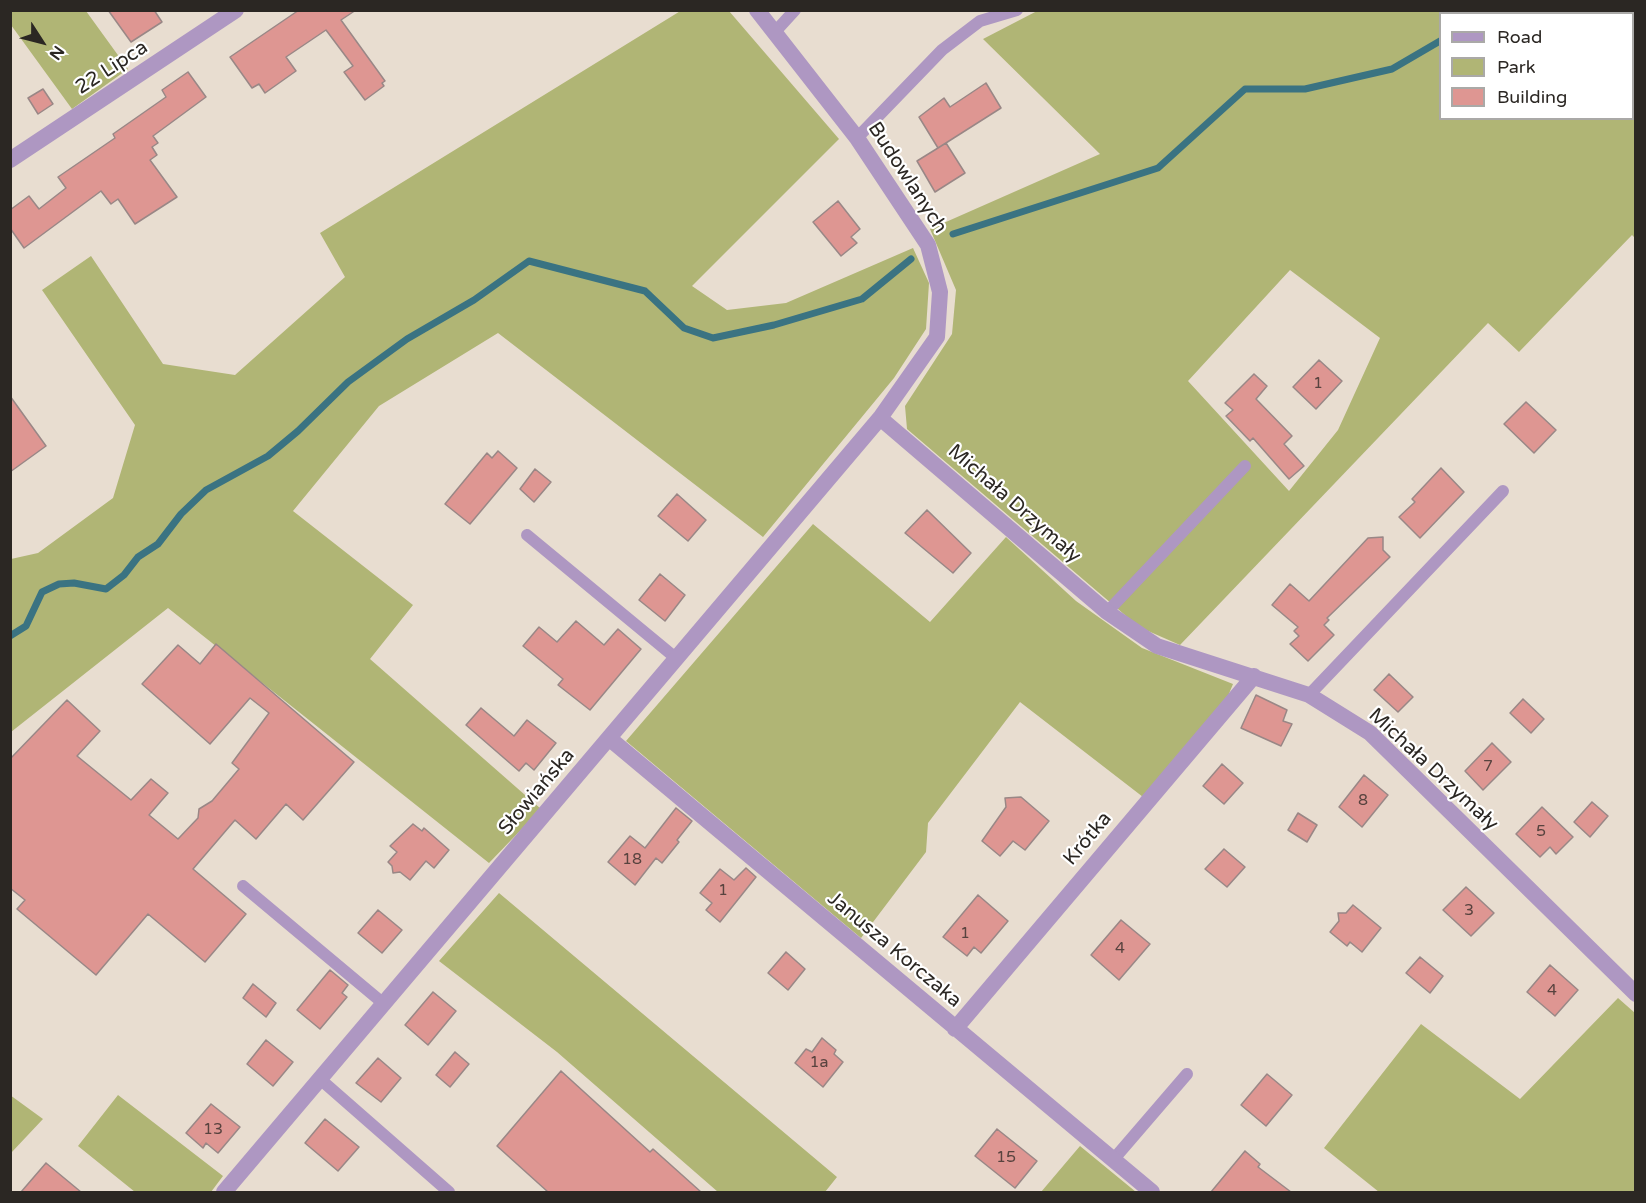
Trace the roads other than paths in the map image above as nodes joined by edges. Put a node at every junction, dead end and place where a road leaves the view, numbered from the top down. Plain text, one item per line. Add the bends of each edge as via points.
1 (236, 10) edge
2 (757, 10) edge
3 (795, 10) edge
4 (1017, 10) edge
5 (774, 33) junction
6 (857, 138) junction
7 (10, 160) edge
8 (880, 417) junction
9 (1245, 466) dead end
10 (1503, 491) dead end
11 (527, 534) dead end
12 (1107, 612) junction
13 (677, 659) junction
14 (1254, 676) junction
15 (1309, 695) junction
16 (610, 739) junction
17 (243, 886) dead end
18 (1635, 994) edge
19 (384, 1004) junction
20 (955, 1029) junction
21 (1187, 1074) dead end
22 (320, 1079) junction
23 (1113, 1160) junction
24 (224, 1192) edge
25 (449, 1192) edge
26 (1152, 1192) edge

1 - 7 street, 22 Lipca
2 - 5 street, Budowlanych
3 - 5 lane
4 - 6 lane via 980,21 942,50
5 - 6 street, Budowlanych
6 - 8 street, Budowlanych via 928,245 940,292 937,337
8 - 12 street, Michała Drzymały
8 - 13 street, Słowiańska
9 - 12 lane
10 - 15 lane
11 - 13 lane
12 - 14 street, Michała Drzymały via 1158,646
13 - 16 street, Słowiańska
14 - 15 street, Michała Drzymały
14 - 20 street, Krótka
15 - 18 street, Michała Drzymały via 1370,733
16 - 19 street, Słowiańska
16 - 20 street, Janusza Korczaka
17 - 19 lane
19 - 22 street, Słowiańska
20 - 23 street, Janusza Korczaka
21 - 23 lane
22 - 24 street, Słowiańska
22 - 25 lane
23 - 26 street, Janusza Korczaka

